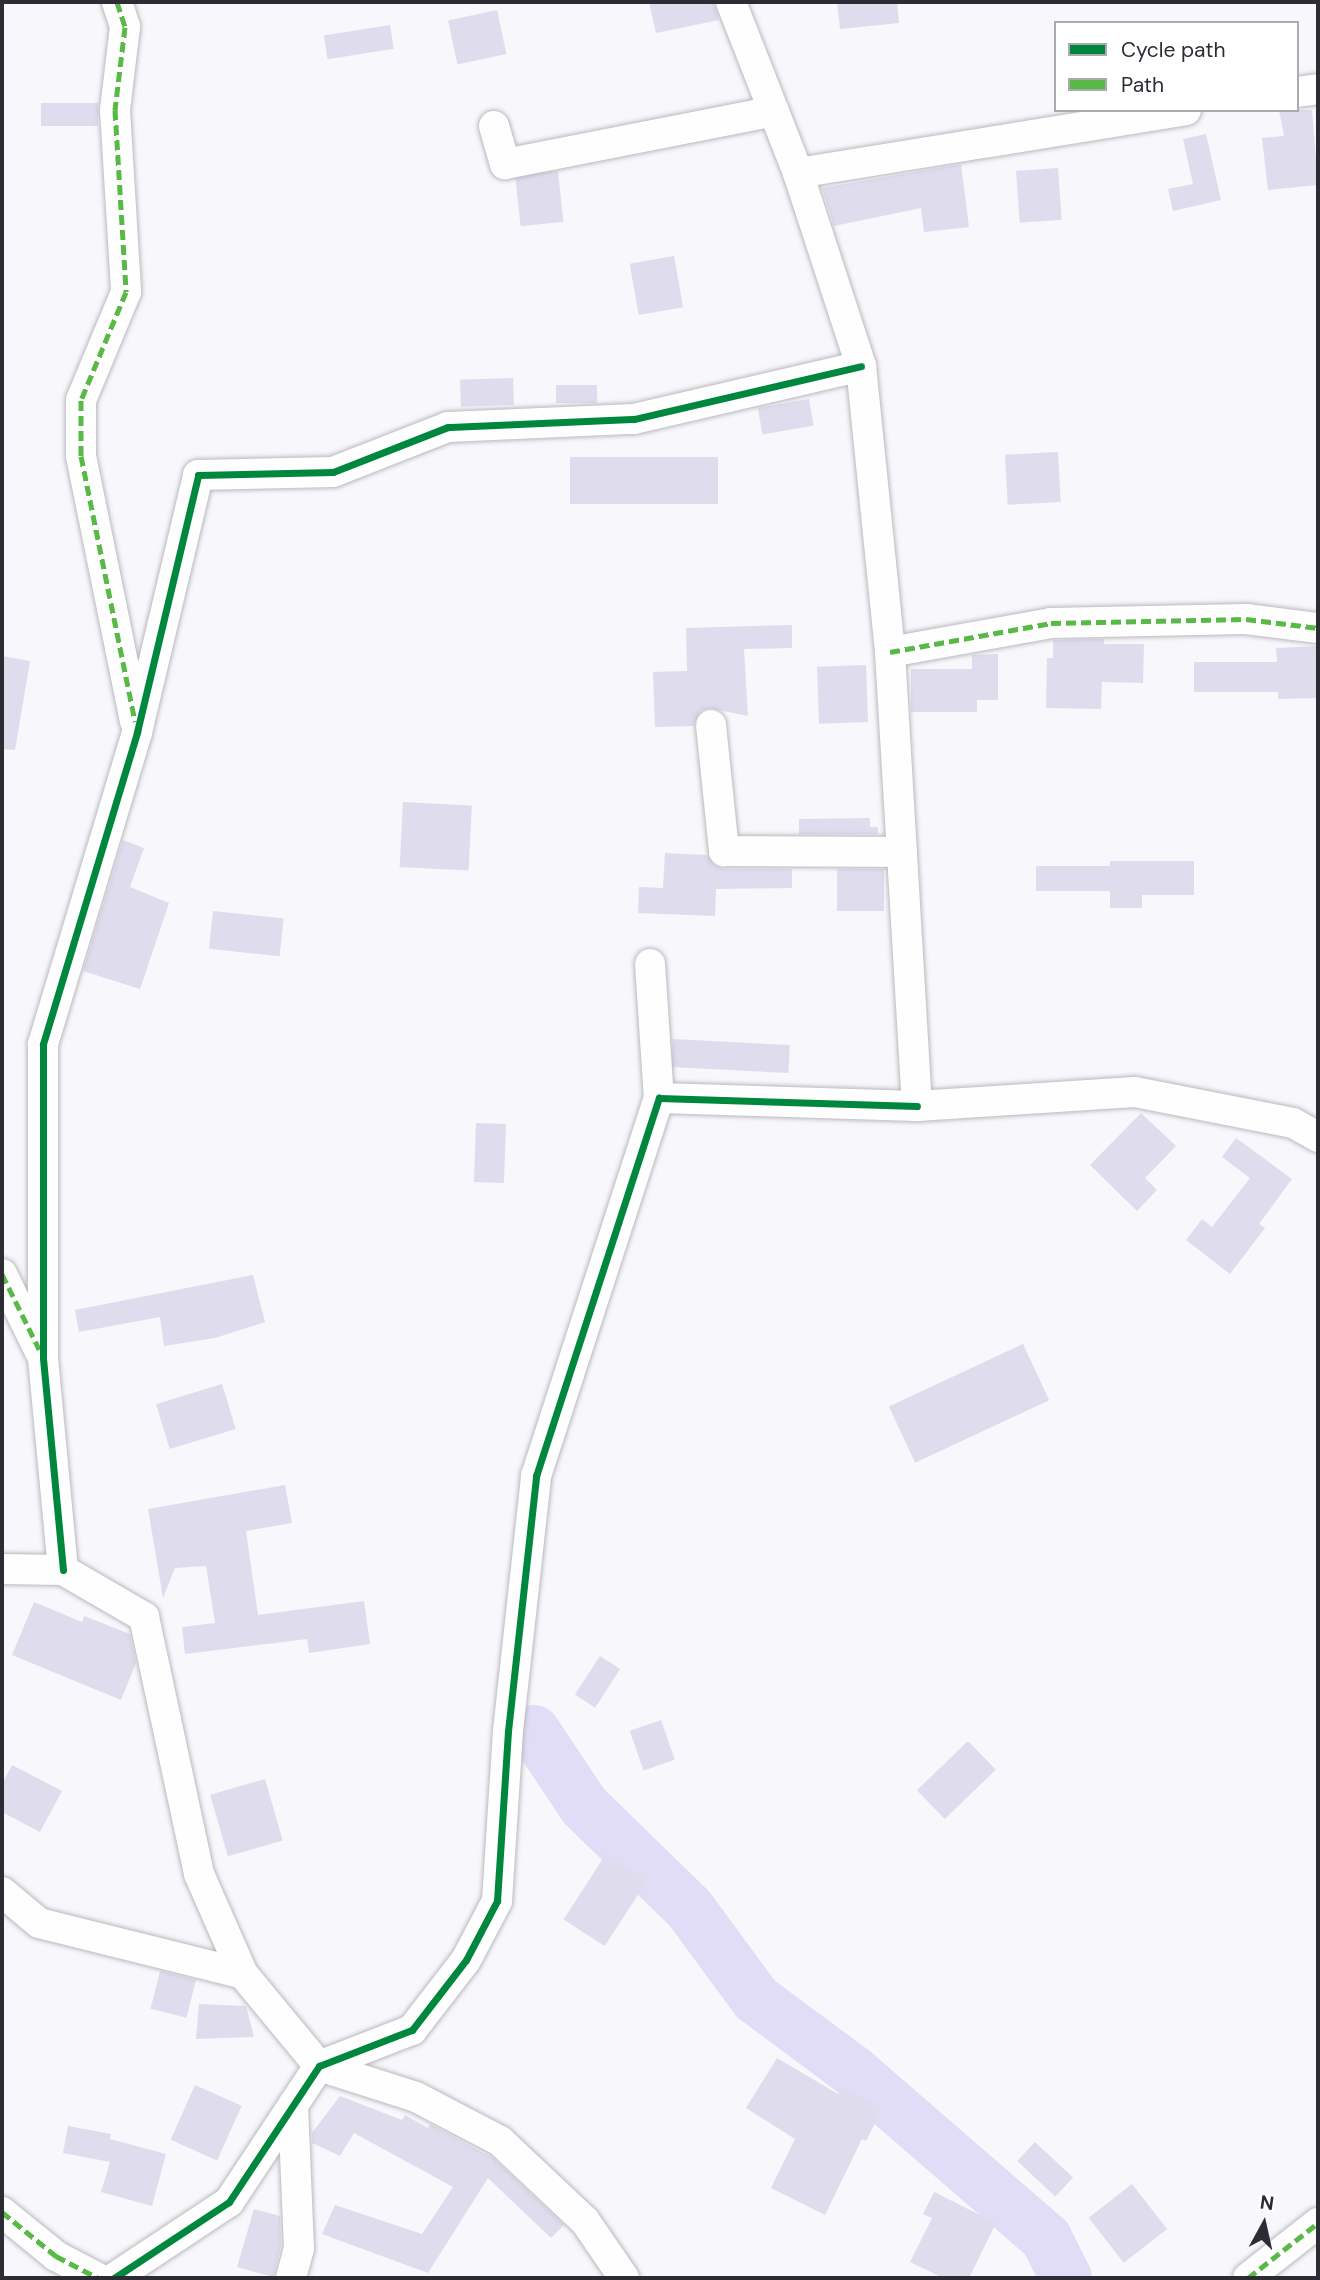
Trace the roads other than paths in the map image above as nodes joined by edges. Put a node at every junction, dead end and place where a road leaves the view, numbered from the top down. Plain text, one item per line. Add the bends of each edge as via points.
1 (117, 2) edge
2 (731, 2) edge
3 (1318, 89) edge
4 (1299, 92) edge
5 (774, 111) junction
6 (1174, 112) edge
7 (494, 126) dead end
8 (798, 173) junction
9 (862, 366) junction
10 (1318, 628) edge
11 (890, 652) junction
12 (711, 725) dead end
13 (137, 732) junction
14 (902, 852) junction
15 (650, 964) dead end
16 (659, 1098) junction
17 (918, 1106) junction
18 (1318, 1137) edge
19 (2, 1274) edge
20 (43, 1359) junction
21 (2, 1569) edge
22 (63, 1570) junction
23 (2, 1892) edge
24 (243, 1974) junction
25 (319, 2066) junction
26 (293, 2105) junction
27 (2, 2212) edge
28 (1318, 2223) edge
29 (98, 2278) edge
30 (114, 2278) edge
31 (291, 2278) edge
32 (624, 2278) edge
33 (1248, 2278) edge

1 - 13 street via 125,27 116,110 126,292 81,400 81,456
2 - 5 street
3 - 4 street
5 - 7 street via 505,164
5 - 8 street
6 - 8 street
8 - 9 street
9 - 11 street
9 - 13 street via 634,419 448,427 333,471 198,475
10 - 11 street via 1246,619 1051,623
11 - 14 street
12 - 14 street via 724,851
13 - 20 street via 43,1044
14 - 17 street
15 - 16 street
16 - 17 street
16 - 25 street via 536,1476 508,1731 497,1901 466,1960 412,2030
17 - 18 street via 1135,1092 1293,1123
19 - 20 street
20 - 22 street
21 - 22 street
22 - 24 street via 145,1617 200,1874
23 - 24 street via 39,1923
24 - 25 street
25 - 26 street
25 - 32 street via 416,2097 500,2141 585,2221
26 - 30 street via 229,2202
26 - 31 street via 299,2249
27 - 29 street via 56,2256
28 - 33 street

